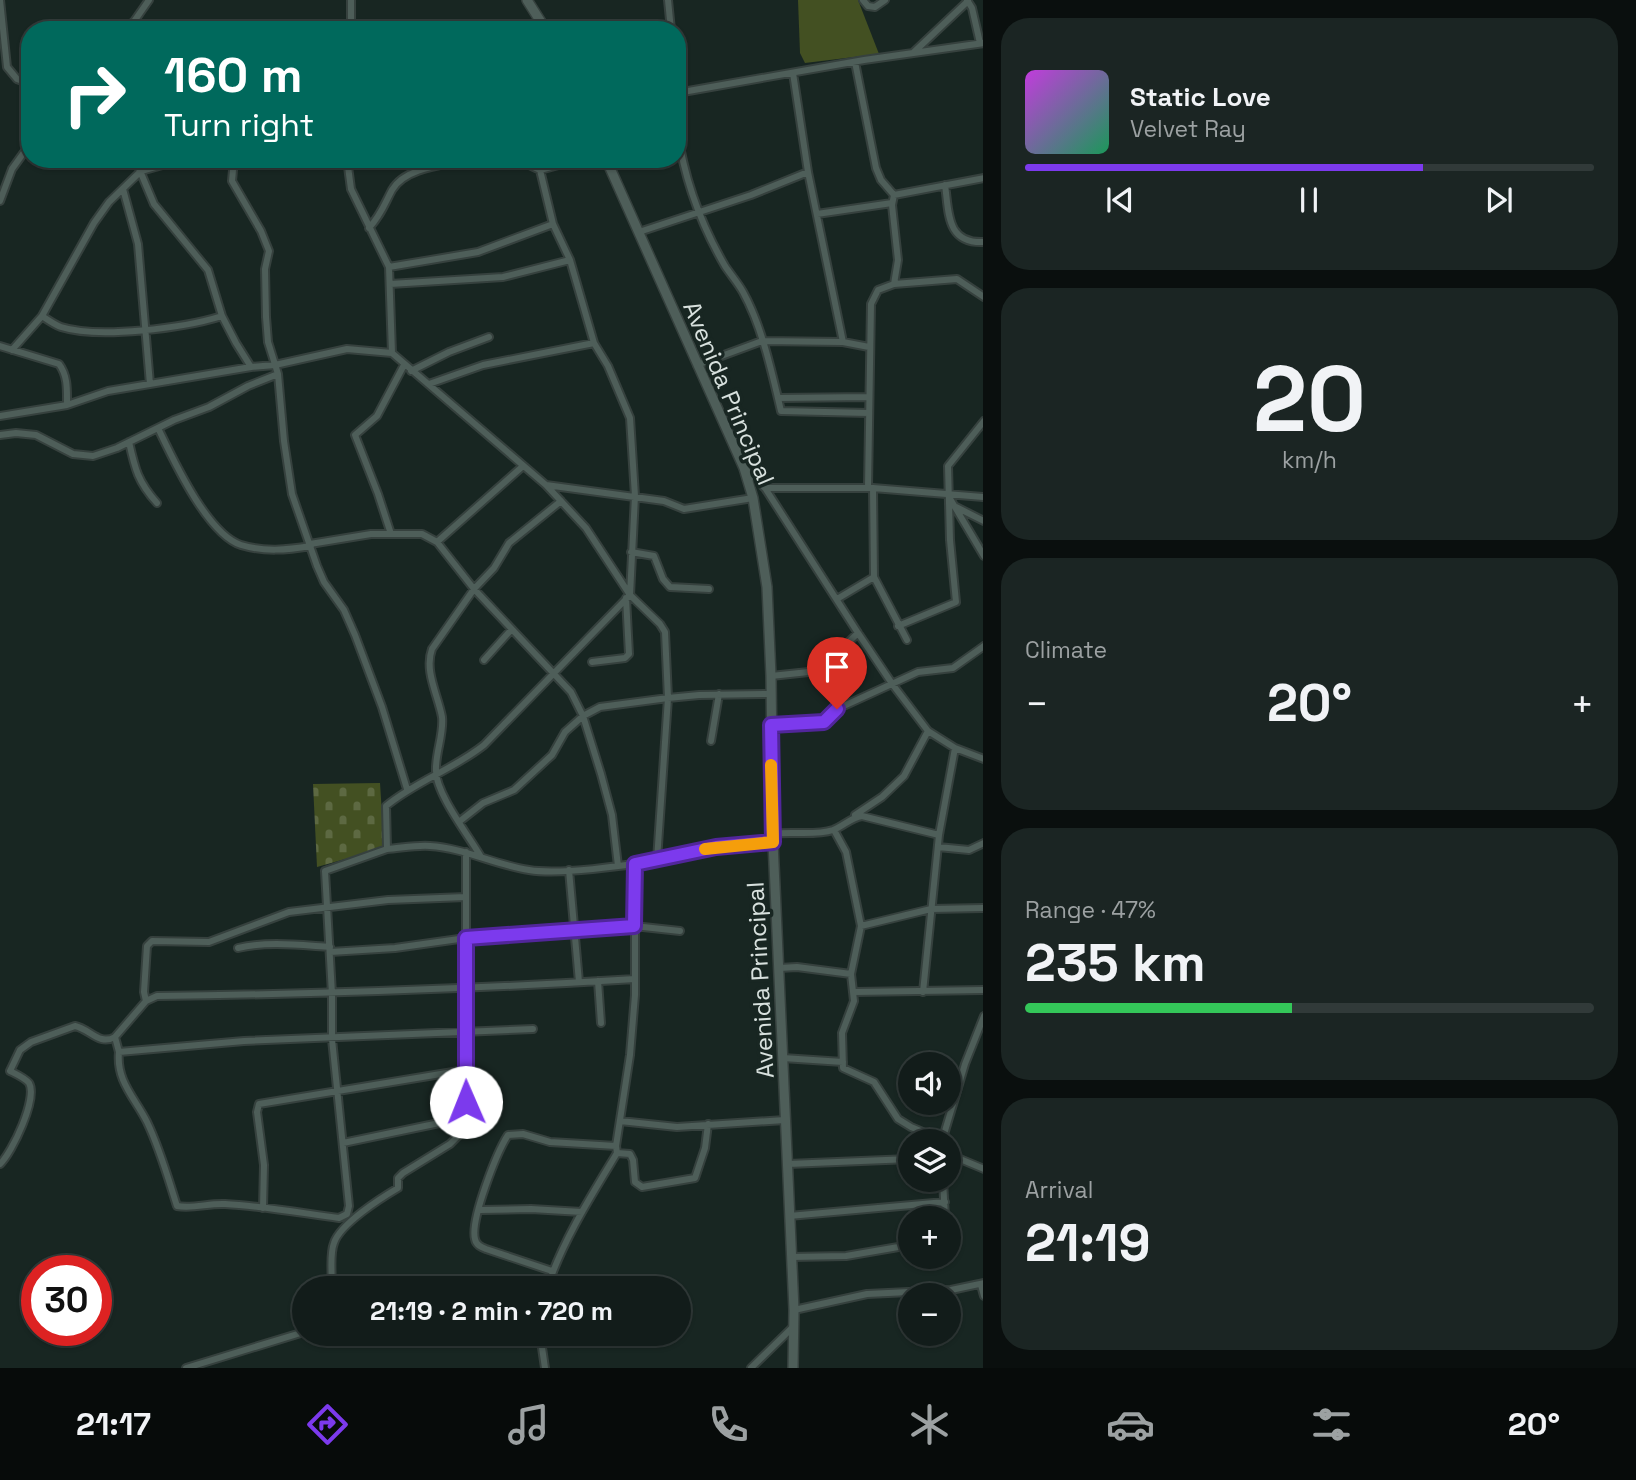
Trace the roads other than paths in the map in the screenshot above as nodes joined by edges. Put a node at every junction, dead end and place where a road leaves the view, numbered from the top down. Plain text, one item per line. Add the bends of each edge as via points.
1 (0, 0) edge
2 (149, 0) edge
3 (350, 0) edge
4 (527, 0) edge
5 (668, 0) edge
6 (863, 0) edge
7 (884, 0) edge
8 (968, 1) edge
9 (134, 21) edge
10 (351, 21) edge
11 (540, 21) edge
12 (670, 21) edge
13 (982, 43) edge
14 (913, 53) junction
15 (855, 62) junction
16 (793, 73) junction
17 (21, 81) edge
18 (686, 91) edge
19 (21, 156) edge
20 (140, 168) edge
21 (152, 168) edge
22 (233, 168) edge
23 (348, 168) edge
24 (434, 168) edge
25 (536, 168) edge
26 (547, 168) edge
27 (610, 168) edge
28 (684, 168) edge
29 (540, 170) junction
30 (141, 171) junction
31 (808, 172) junction
32 (983, 178) edge
33 (945, 185) junction
34 (123, 189) junction
35 (894, 195) junction
36 (0, 201) edge
37 (892, 203) junction
38 (697, 212) junction
39 (817, 214) junction
40 (553, 224) junction
41 (369, 228) junction
42 (639, 232) junction
43 (983, 242) edge
44 (570, 260) junction
45 (389, 267) junction
46 (390, 284) junction
47 (894, 284) junction
48 (983, 297) edge
49 (42, 316) junction
50 (222, 316) junction
51 (144, 330) junction
52 (489, 337) dead end
53 (762, 341) junction
54 (843, 342) junction
55 (594, 343) junction
56 (0, 346) edge
57 (869, 347) junction
58 (12, 350) junction
59 (392, 353) junction
60 (275, 365) junction
61 (404, 365) junction
62 (697, 365) junction
63 (251, 367) junction
64 (411, 371) junction
65 (278, 374) junction
66 (150, 384) junction
67 (429, 384) junction
68 (869, 397) junction
69 (778, 398) junction
70 (67, 405) junction
71 (869, 413) junction
72 (0, 416) edge
73 (983, 421) edge
74 (158, 428) junction
75 (0, 435) edge
76 (129, 442) junction
77 (523, 466) junction
78 (744, 468) junction
79 (545, 485) junction
80 (870, 487) junction
81 (765, 488) junction
82 (635, 496) junction
83 (948, 496) junction
84 (983, 497) edge
85 (753, 498) junction
86 (561, 501) junction
87 (157, 503) dead end
88 (954, 506) junction
89 (983, 521) edge
90 (391, 534) junction
91 (437, 542) junction
92 (310, 545) junction
93 (631, 552) junction
94 (983, 555) edge
95 (874, 577) junction
96 (474, 589) junction
97 (709, 589) dead end
98 (628, 597) junction
99 (838, 599) junction
100 (898, 626) junction
101 (511, 630) junction
102 (858, 633) junction
103 (907, 640) dead end
104 (983, 646) edge
105 (484, 660) dead end
106 (592, 662) dead end
107 (553, 671) junction
108 (771, 676) junction
109 (893, 685) junction
110 (719, 694) junction
111 (771, 694) junction
112 (668, 698) junction
113 (583, 716) junction
114 (771, 725) junction
115 (928, 732) junction
116 (711, 741) dead end
117 (955, 748) junction
118 (983, 759) edge
119 (436, 775) junction
120 (407, 789) junction
121 (852, 818) junction
122 (460, 821) junction
123 (834, 830) junction
124 (939, 835) junction
125 (773, 838) junction
126 (983, 843) edge
127 (938, 848) junction
128 (387, 849) junction
129 (466, 852) junction
130 (481, 856) junction
131 (657, 860) junction
132 (635, 864) junction
133 (618, 866) junction
134 (569, 870) junction
135 (466, 897) junction
136 (329, 907) junction
137 (983, 908) edge
138 (931, 909) junction
139 (634, 926) junction
140 (861, 926) junction
141 (680, 930) dead end
142 (574, 931) junction
143 (466, 938) junction
144 (238, 948) dead end
145 (330, 949) junction
146 (779, 968) junction
147 (851, 974) junction
148 (635, 979) junction
149 (598, 981) junction
150 (579, 982) junction
151 (466, 989) junction
152 (983, 990) edge
153 (854, 992) junction
154 (923, 992) junction
155 (332, 994) junction
156 (146, 1001) junction
157 (983, 1017) edge
158 (601, 1023) dead end
159 (533, 1030) dead end
160 (467, 1032) junction
161 (115, 1037) junction
162 (332, 1039) junction
163 (119, 1052) junction
164 (783, 1058) junction
165 (843, 1062) junction
166 (465, 1070) junction
167 (337, 1092) junction
168 (466, 1115) junction
169 (785, 1120) junction
170 (620, 1121) junction
171 (708, 1124) junction
172 (915, 1129) edge
173 (946, 1129) edge
174 (343, 1143) junction
175 (616, 1150) junction
176 (898, 1159) edge
177 (961, 1160) edge
178 (0, 1164) edge
179 (788, 1164) junction
180 (983, 1169) edge
181 (945, 1192) edge
182 (946, 1202) junction
183 (946, 1206) edge
184 (263, 1208) junction
185 (480, 1210) junction
186 (582, 1212) junction
187 (789, 1216) junction
188 (898, 1247) edge
189 (791, 1257) junction
190 (552, 1271) junction
191 (331, 1276) edge
192 (551, 1276) edge
193 (982, 1284) edge
194 (983, 1296) edge
195 (794, 1310) junction
196 (794, 1326) junction
197 (292, 1336) edge
198 (542, 1346) edge
199 (186, 1368) edge
200 (545, 1368) edge
201 (751, 1368) edge
202 (793, 1368) edge

1 - 17 street via 7,67
2 - 9 street
3 - 10 street
4 - 11 main road
5 - 12 street
6 - 7 street via 875,7
8 - 13 street
8 - 14 street
13 - 14 street
14 - 15 street
15 - 16 street
15 - 35 street via 876,167
16 - 18 street
16 - 31 street
19 - 36 street
20 - 30 street
21 - 30 street
22 - 60 street via 232,181 269,251 266,317
23 - 41 street via 351,189
24 - 41 street via 408,174 392,189 382,214
25 - 29 street
26 - 29 street
27 - 42 main road, Avenida Principal
28 - 38 street
29 - 40 street
30 - 34 street
30 - 50 street via 154,205 208,270
31 - 38 street
31 - 39 street
32 - 33 street
33 - 35 street
33 - 43 street via 953,230 961,238
34 - 49 street via 94,223
34 - 51 street via 138,244
35 - 37 street
37 - 39 street
37 - 47 street via 898,260
38 - 42 street
38 - 53 street via 744,293
39 - 54 street
40 - 44 street
40 - 45 street via 478,252
41 - 45 street
42 - 62 main road, Avenida Principal
44 - 46 street via 503,277
44 - 55 street
45 - 46 street
46 - 59 street
47 - 48 street via 957,279
47 - 57 street via 878,290 871,304
49 - 51 street via 60,327
49 - 58 street
50 - 51 street
50 - 63 street
51 - 66 street
52 - 64 street
53 - 54 street
53 - 62 street
53 - 69 street
54 - 57 street
55 - 67 street via 483,365
55 - 82 street via 630,418
56 - 58 street
57 - 68 street
58 - 70 street via 59,363 65,372
59 - 60 street via 346,349
59 - 61 street
60 - 63 street
60 - 65 street
61 - 64 street
61 - 90 street via 377,416 355,435
62 - 78 main road, Avenida Principal
63 - 66 street
64 - 67 street
65 - 74 street
65 - 92 street via 292,494
66 - 70 street via 108,391
67 - 77 street
68 - 69 street
68 - 71 street
69 - 71 street via 781,411
70 - 72 street
71 - 80 street
73 - 83 street via 948,466
74 - 76 street
74 - 92 street via 180,473 222,533 239,544 260,549
75 - 76 street via 36,435 73,454 93,456
76 - 87 street via 136,474
77 - 79 street
77 - 91 street
78 - 81 street
78 - 85 main road, Avenida Principal
79 - 82 street
79 - 86 street
80 - 81 street
80 - 83 street
80 - 95 street
81 - 99 street
82 - 85 street via 684,509
82 - 93 street
83 - 84 street
83 - 88 street
83 - 100 street via 956,602
85 - 108 main road, Avenida Principal via 767,587
86 - 96 street via 509,544
86 - 98 street via 600,546
88 - 89 street
88 - 94 street
90 - 91 street via 422,534
90 - 92 street
91 - 96 street
92 - 120 street via 324,582 355,635
93 - 97 street via 654,555 670,587
93 - 98 street
95 - 99 street
95 - 100 street
96 - 101 street
96 - 119 street via 430,656 442,720
98 - 106 street via 629,654
98 - 107 street
98 - 112 street via 665,632
99 - 102 street
100 - 103 street
101 - 105 street
101 - 107 street
102 - 108 street via 818,671
102 - 109 street
104 - 109 street via 953,668 918,672
107 - 113 street
107 - 119 street via 484,745
108 - 111 main road, Avenida Principal
109 - 114 street via 837,709 824,722
109 - 115 street
110 - 111 street
110 - 112 street
110 - 116 street
111 - 114 main road, Avenida Principal
112 - 113 street via 600,707
112 - 131 street
113 - 122 street via 565,732 552,755 514,790 483,803
113 - 133 street via 612,815
114 - 125 main road, Avenida Principal
115 - 117 street
115 - 121 street via 904,776
117 - 118 street
117 - 124 street
119 - 120 street
119 - 122 street via 443,796
120 - 128 street via 385,808
121 - 123 street
121 - 124 street via 862,816
122 - 130 street
123 - 125 street via 791,831
123 - 140 street via 846,852
124 - 127 street
125 - 131 street
125 - 146 main road, Avenida Principal
126 - 127 street via 970,850
127 - 138 street
128 - 129 street via 432,846
128 - 136 street via 325,871
129 - 130 street
129 - 135 street
130 - 134 street via 531,871
131 - 132 street
132 - 133 street
132 - 139 street
133 - 134 street
134 - 142 street
135 - 136 street
135 - 143 street
136 - 145 street
136 - 156 street via 289,912 209,942 152,941 147,946
137 - 138 street
138 - 140 street
138 - 154 street
139 - 141 street
139 - 142 street
139 - 148 street
140 - 147 street
142 - 143 street
142 - 150 street
143 - 145 street
143 - 151 street
144 - 145 street via 286,944
145 - 155 street
146 - 147 street
146 - 164 main road, Avenida Principal
147 - 153 street
148 - 149 street
148 - 170 street
149 - 150 street
149 - 158 street
150 - 151 street
151 - 155 street
151 - 160 street
152 - 154 street
153 - 154 street
153 - 165 street via 842,1033
155 - 156 street via 157,996
155 - 162 street
156 - 161 street
157 - 173 street
159 - 160 street
160 - 162 street
160 - 166 street
161 - 163 street
161 - 178 street via 99,1039 75,1026 20,1050 10,1071 29,1083 32,1092 17,1139
162 - 163 street
162 - 167 street
163 - 184 street via 117,1066 123,1084 147,1122 177,1206 207,1203
164 - 165 street
164 - 169 main road, Avenida Principal
165 - 172 street via 843,1068 874,1082 898,1119
166 - 167 street
166 - 168 street
167 - 174 street
167 - 184 street via 259,1104
168 - 174 street
168 - 191 street via 468,1126 460,1136 403,1173 398,1188 342,1230 332,1247
169 - 171 street
169 - 179 main road, Avenida Principal
170 - 171 street via 677,1127
170 - 175 street
171 - 175 street via 695,1178 642,1187 635,1182 630,1154
174 - 184 street via 347,1213 339,1218
175 - 185 street via 508,1135 492,1167
175 - 186 street
176 - 179 street
177 - 180 street
179 - 187 main road, Avenida Principal
181 - 182 street
182 - 183 street
182 - 187 street
185 - 186 street
185 - 190 street via 474,1238 478,1245
186 - 190 street
187 - 189 main road, Avenida Principal
188 - 189 street via 846,1256
189 - 195 main road, Avenida Principal
190 - 192 street
193 - 194 street
193 - 195 street via 867,1294
195 - 196 main road, Avenida Principal
196 - 201 street
196 - 202 main road, Avenida Principal
197 - 199 street
198 - 200 street

